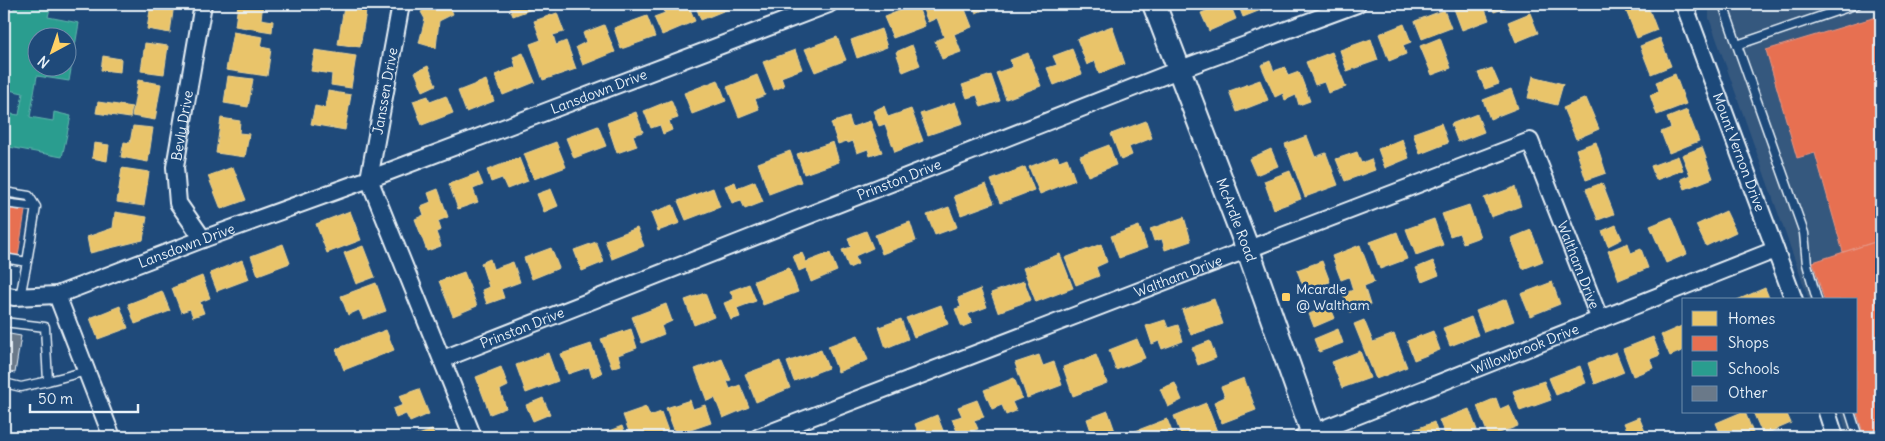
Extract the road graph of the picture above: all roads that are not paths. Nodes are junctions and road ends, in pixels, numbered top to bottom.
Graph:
1 (203, 4) edge
2 (401, 4) edge
3 (829, 4) edge
4 (1154, 4) edge
5 (1357, 4) edge
6 (1684, 4) edge
7 (1733, 4) edge
8 (1857, 4) edge
9 (1737, 45) junction
10 (1178, 70) junction
11 (369, 179) junction
12 (4, 192) edge
13 (4, 203) edge
14 (36, 208) junction
15 (203, 239) junction
16 (1248, 250) junction
17 (1775, 250) junction
18 (4, 258) edge
19 (27, 262) junction
20 (4, 295) edge
21 (57, 295) junction
22 (20, 297) junction
23 (1793, 298) edge
24 (1817, 298) edge
25 (1600, 320) junction
26 (4, 322) edge
27 (443, 359) junction
28 (87, 371) junction
29 (48, 381) junction
30 (4, 384) edge
31 (1827, 414) edge
32 (1851, 414) edge
33 (1310, 436) edge
34 (1831, 436) edge
35 (112, 437) edge
36 (473, 437) edge
37 (759, 437) edge
38 (1858, 437) edge

1 - 15 street, Bevly Drive
2 - 11 street, Janssen Drive
3 - 11 street, Lansdown Drive
4 - 10 main road, McArdle Road
5 - 10 street, Prinston Drive
6 - 17 street, Mount Vernon Drive
7 - 9 lane
8 - 9 lane
9 - 24 lane
10 - 16 main road, McArdle Road
10 - 27 street, Prinston Drive
11 - 15 street, Lansdown Drive
11 - 27 street
12 - 14 lane
13 - 14 lane
14 - 19 lane
15 - 21 street, Lansdown Drive
16 - 25 street, Waltham Drive
16 - 33 main road, McArdle Road
16 - 37 street, Waltham Drive
17 - 23 street, Mount Vernon Drive
17 - 25 street, Willowbrook Drive
18 - 19 lane
19 - 22 lane
20 - 22 street, Lansdown Drive
21 - 22 street, Lansdown Drive
21 - 28 street
25 - 33 street, Willowbrook Drive
26 - 29 lane
27 - 36 street
28 - 29 lane
28 - 35 street
29 - 30 lane
31 - 34 street
32 - 38 lane

